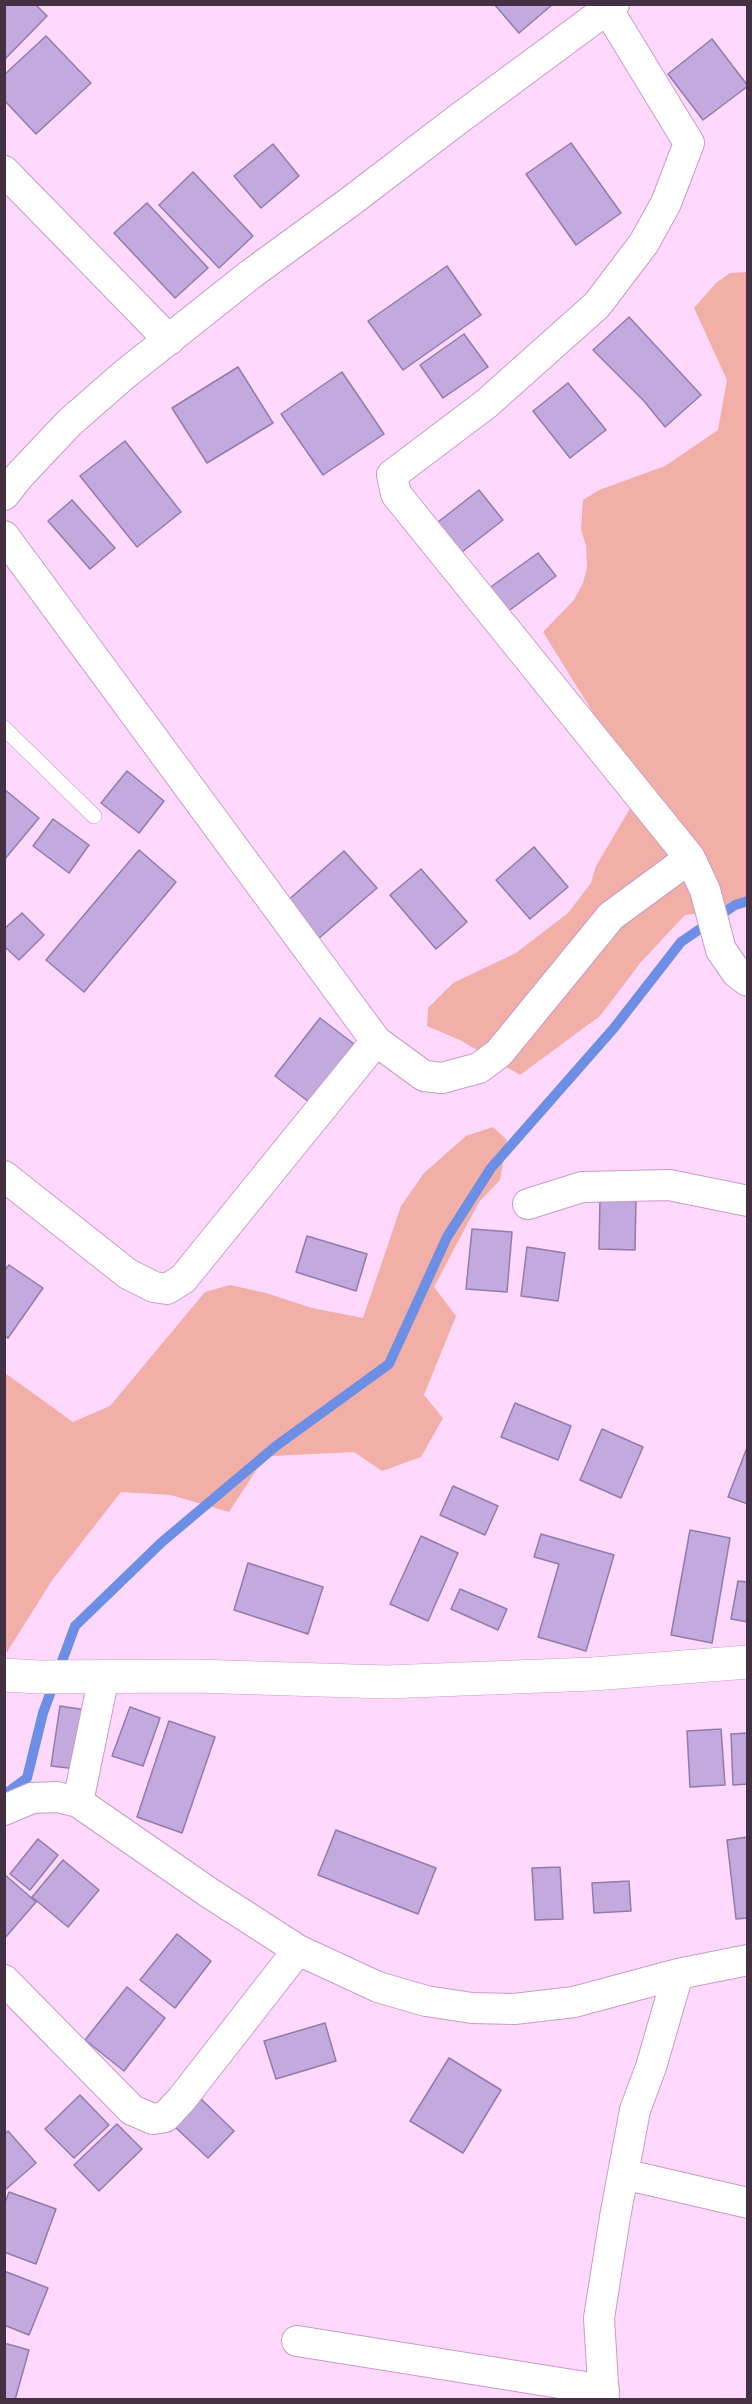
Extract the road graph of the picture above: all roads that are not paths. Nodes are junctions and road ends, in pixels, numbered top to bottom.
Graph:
1 (596, 11) edge
2 (4, 171) edge
3 (169, 340) junction
4 (4, 495) edge
5 (4, 536) edge
6 (4, 728) edge
7 (94, 816) dead end
8 (690, 858) junction
9 (747, 981) edge
10 (376, 1041) junction
11 (4, 1176) edge
12 (747, 1201) edge
13 (528, 1204) dead end
14 (747, 1662) edge
15 (4, 1675) edge
16 (93, 1676) junction
17 (78, 1802) junction
18 (4, 1810) edge
19 (297, 1950) junction
20 (747, 1960) edge
21 (678, 1974) junction
22 (4, 1980) edge
23 (623, 2174) junction
24 (747, 2203) edge
25 (297, 2341) dead end
26 (604, 2395) edge

1 - 3 street
1 - 8 street
2 - 3 street
3 - 4 street
5 - 10 street
6 - 7 lane
8 - 9 street
8 - 10 street
10 - 11 street
12 - 13 street
14 - 16 street
15 - 16 street
16 - 17 street
17 - 18 street
17 - 19 street
19 - 21 street
19 - 22 street
20 - 21 street
21 - 23 street
23 - 24 street
23 - 26 street
25 - 26 street

